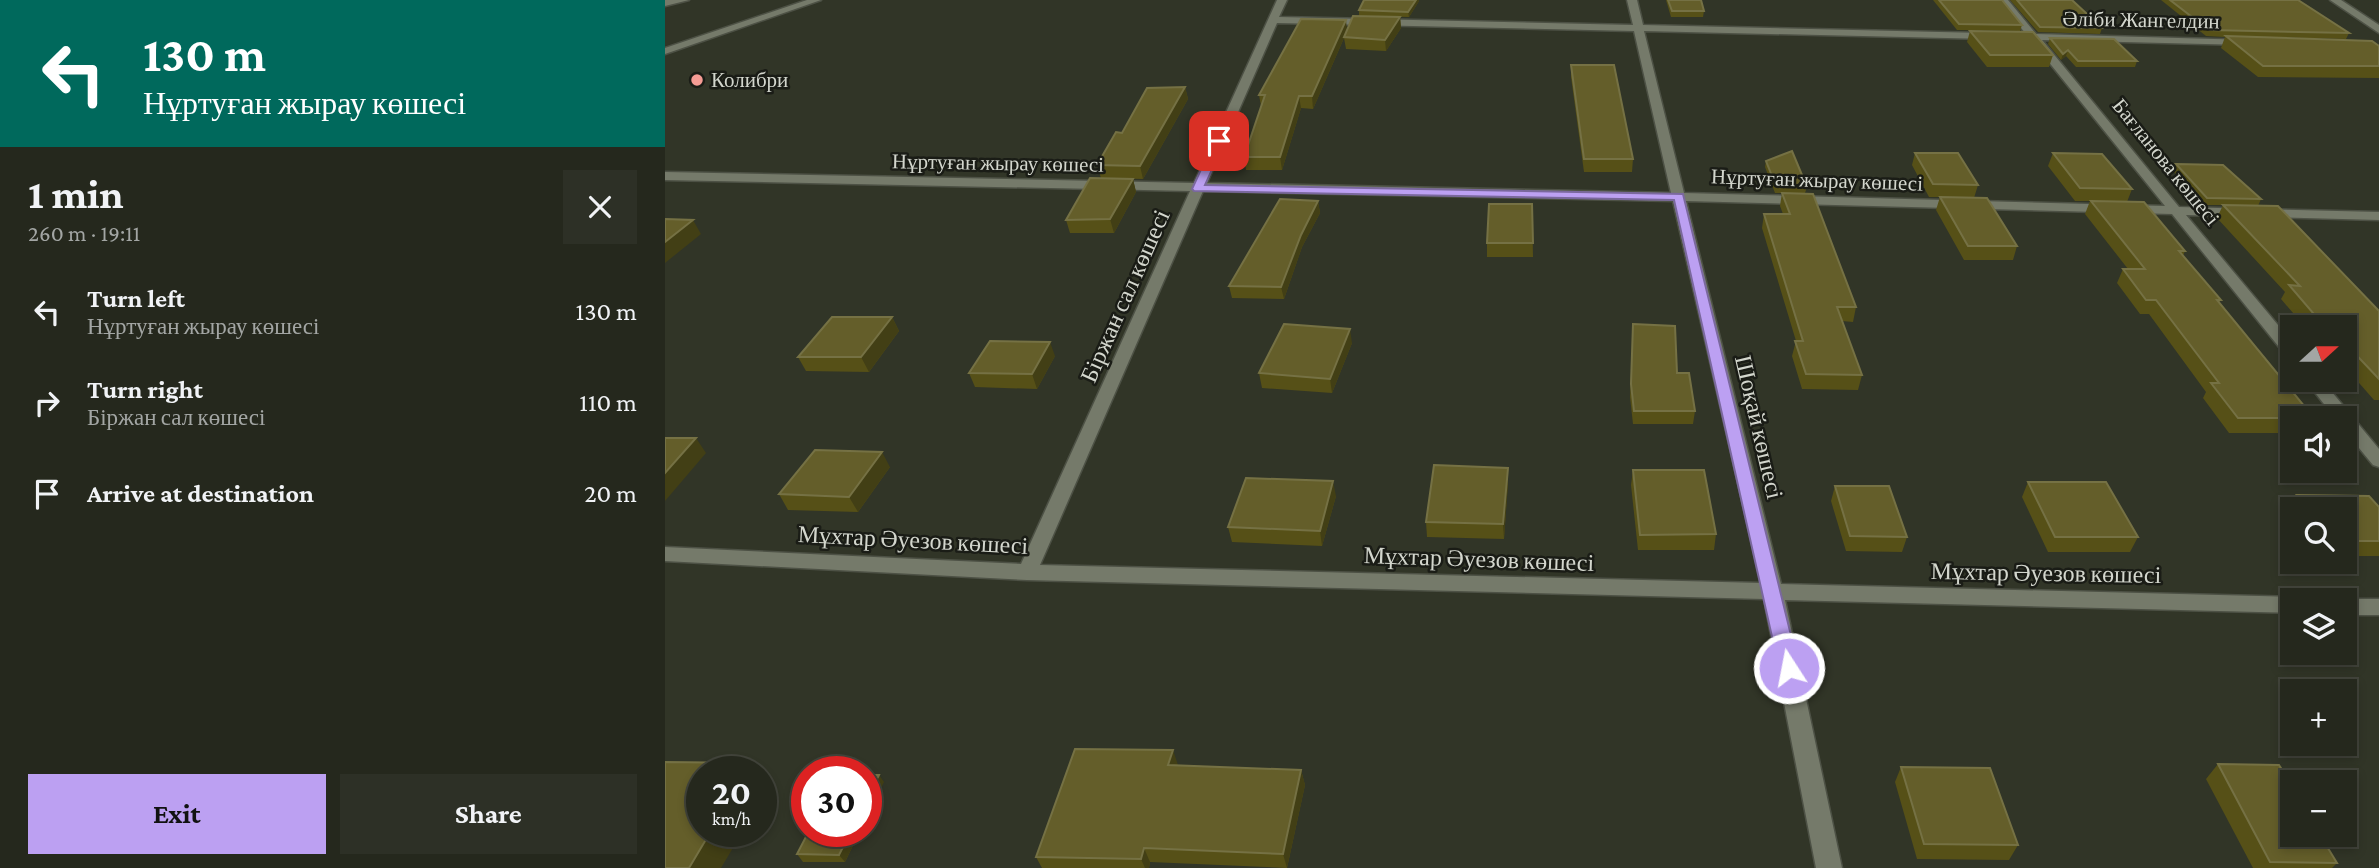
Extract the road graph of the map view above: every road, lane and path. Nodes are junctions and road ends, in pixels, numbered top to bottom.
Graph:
1 (684, 0) edge
2 (816, 0) edge
3 (1282, 0) edge
4 (1632, 0) edge
5 (2003, 0) edge
6 (2335, 0) edge
7 (665, 4) edge
8 (1273, 20) junction
9 (1639, 29) junction
10 (2379, 30) edge
11 (2033, 37) junction
12 (2256, 43) edge
13 (665, 51) edge
14 (665, 176) edge
15 (1198, 189) junction
16 (1679, 197) junction
17 (2177, 211) junction
18 (2379, 216) edge
19 (2280, 338) edge
20 (2323, 392) edge
21 (2334, 406) edge
22 (2357, 434) edge
23 (2379, 461) edge
24 (665, 554) edge
25 (1027, 572) junction
26 (1773, 593) junction
27 (2280, 605) edge
28 (2357, 607) edge
29 (2379, 607) edge
30 (1829, 868) edge

1 - 7 street
2 - 13 street
3 - 8 street, Біржан сал көшесі
4 - 9 street, Шоқай көшесі
5 - 11 street, Бағланова көшесі
6 - 10 street
8 - 9 street, Әліби Жангелдин
8 - 15 street, Біржан сал көшесі
9 - 11 street, Әліби Жангелдин
9 - 16 street, Шоқай көшесі
11 - 12 street, Әліби Жангелдин
11 - 17 street, Бағланова көшесі
14 - 15 street, Нұртуған жырау көшесі
15 - 16 street, Нұртуған жырау көшесі
15 - 25 street, Біржан сал көшесі
16 - 17 street, Нұртуған жырау көшесі
16 - 26 street, Шоқай көшесі
17 - 18 street, Нұртуған жырау көшесі
17 - 19 street, Бағланова көшесі
20 - 21 street
22 - 23 street
24 - 25 street, Мұхтар Әуезов көшесі
25 - 26 street, Мұхтар Әуезов көшесі
26 - 27 street, Мұхтар Әуезов көшесі
26 - 30 street, Шоқай көшесі
28 - 29 street

